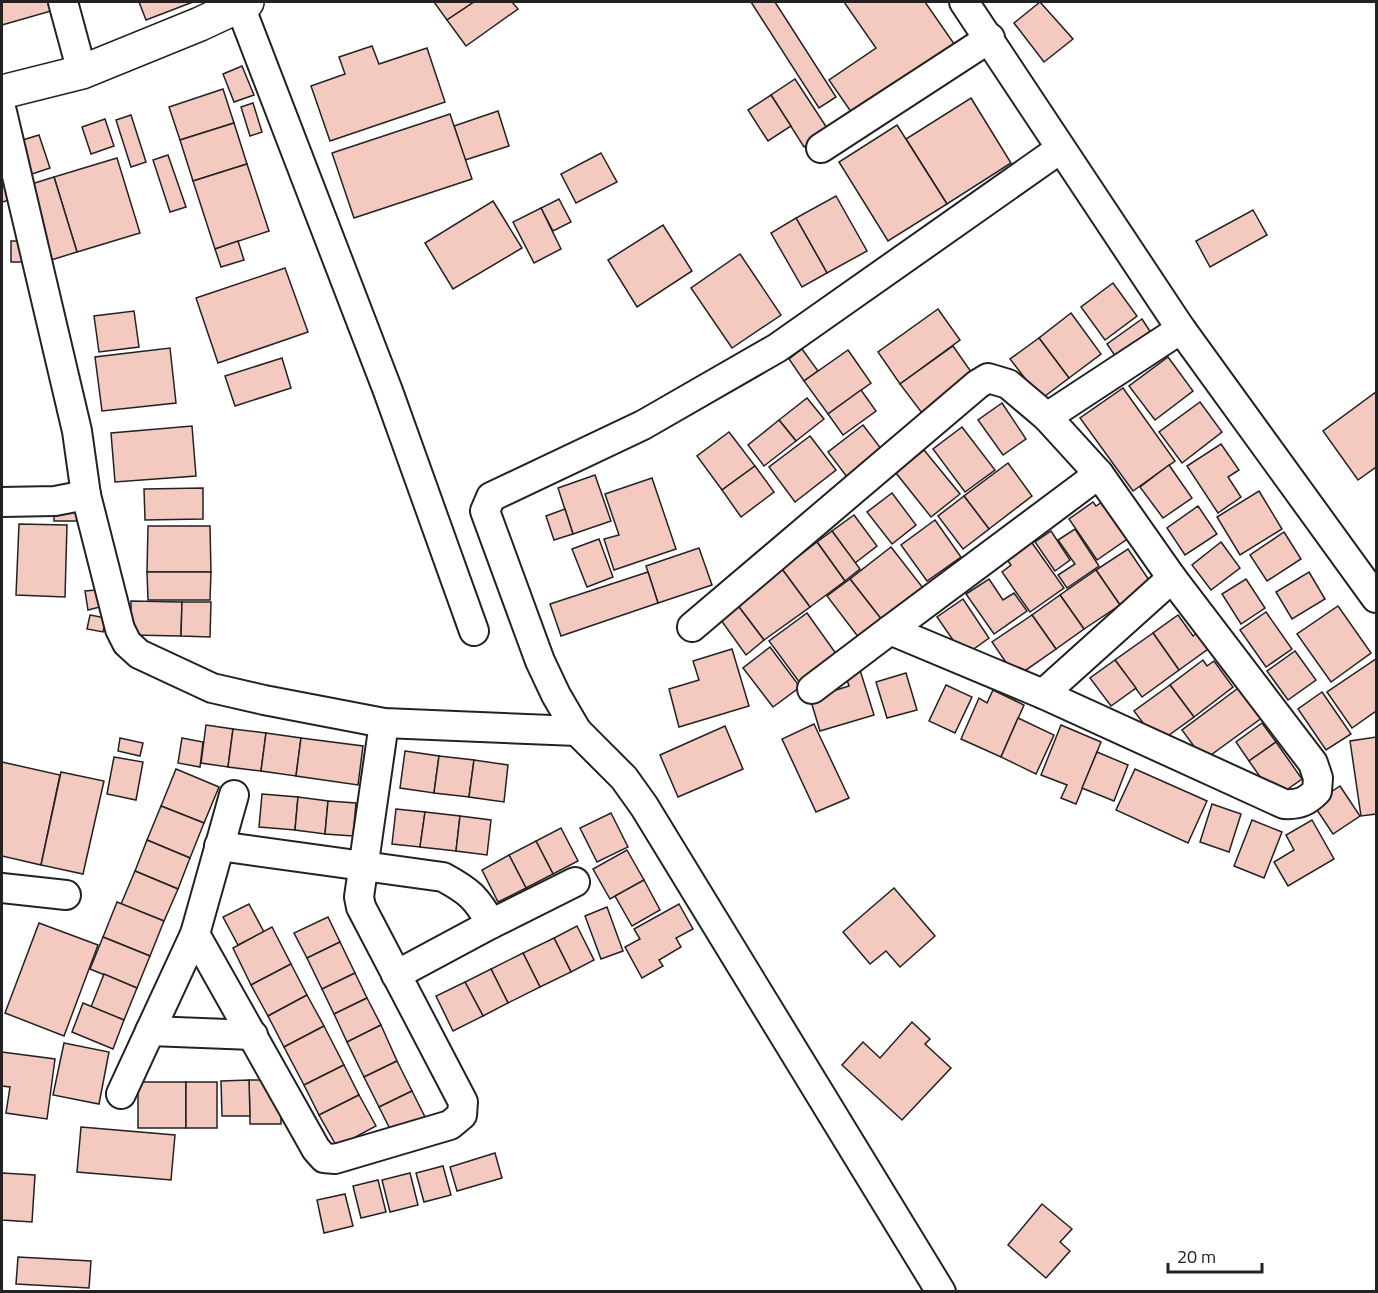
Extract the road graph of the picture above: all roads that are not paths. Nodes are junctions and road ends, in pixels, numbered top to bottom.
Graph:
1 (63, 2) edge
2 (964, 2) edge
3 (244, 4) edge
4 (990, 38) junction
5 (82, 72) junction
6 (2, 92) edge
7 (2, 112) edge
8 (821, 148) dead end
9 (1060, 149) junction
10 (1181, 329) junction
11 (1047, 417) junction
12 (1099, 474) junction
13 (86, 495) junction
14 (2, 502) edge
15 (1172, 578) junction
16 (1377, 598) edge
17 (692, 627) dead end
18 (890, 630) junction
19 (474, 631) dead end
20 (812, 689) dead end
21 (1043, 694) junction
22 (384, 723) junction
23 (577, 730) junction
24 (234, 795) dead end
25 (219, 846) junction
26 (364, 865) junction
27 (575, 882) dead end
28 (2, 888) edge
29 (66, 895) dead end
30 (491, 924) junction
31 (195, 934) junction
32 (396, 975) junction
33 (150, 1031) junction
34 (253, 1035) junction
35 (121, 1094) dead end
36 (941, 1292) edge

1 - 5 street
2 - 4 street
3 - 5 highway
3 - 19 street
4 - 8 street
4 - 9 street
5 - 6 highway
7 - 13 street
9 - 10 street
9 - 23 street
10 - 11 street
10 - 16 street
11 - 12 street
11 - 17 street
12 - 15 street
12 - 18 street
13 - 14 street
13 - 22 street
15 - 21 street
15 - 21 street
18 - 20 street
18 - 21 street
22 - 23 street
22 - 26 street
23 - 36 street
24 - 25 street
25 - 26 street
25 - 31 street
26 - 30 street
26 - 32 street
27 - 30 street
28 - 29 street
30 - 32 street
31 - 33 street
31 - 34 street
32 - 34 street
33 - 34 street
33 - 35 street

